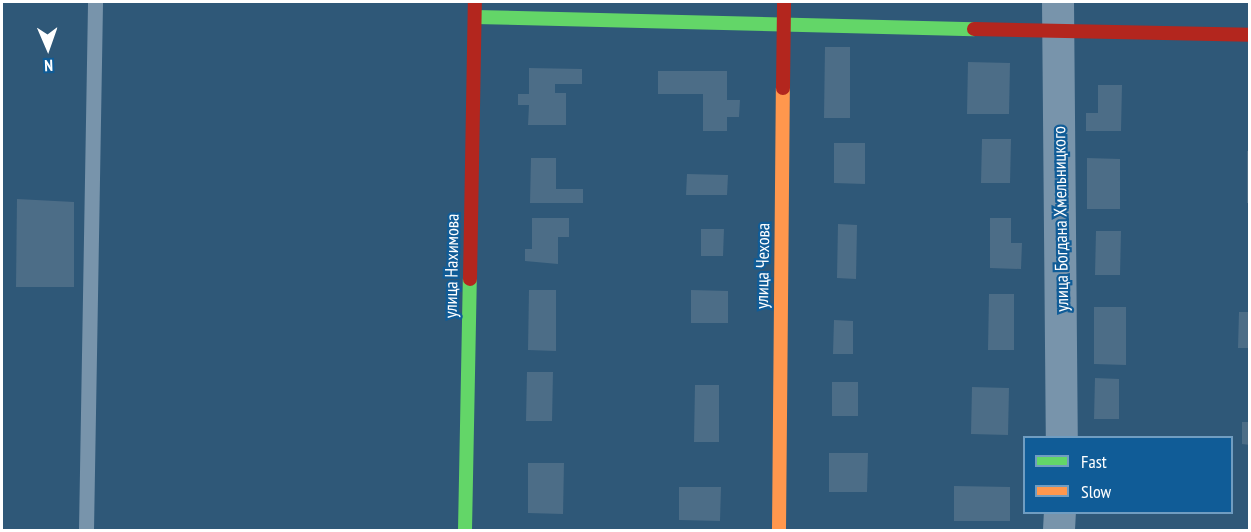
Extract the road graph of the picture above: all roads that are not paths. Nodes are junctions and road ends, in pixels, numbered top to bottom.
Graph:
1 (95, 2) edge
2 (475, 2) edge
3 (784, 2) edge
4 (1058, 16) edge
5 (475, 17) junction
6 (784, 22) junction
7 (1250, 35) edge
8 (1062, 436) edge
9 (1060, 514) edge
10 (86, 531) edge
11 (465, 531) edge
12 (778, 531) edge
13 (1059, 531) edge

1 - 10 lane
2 - 5 street, улица Нахимова
3 - 6 street, улица Чехова
4 - 6 street
4 - 7 street
4 - 8 street, улица Богдана Хмельницкого
5 - 6 street
5 - 11 street, улица Нахимова
6 - 12 street, улица Чехова
9 - 13 street

